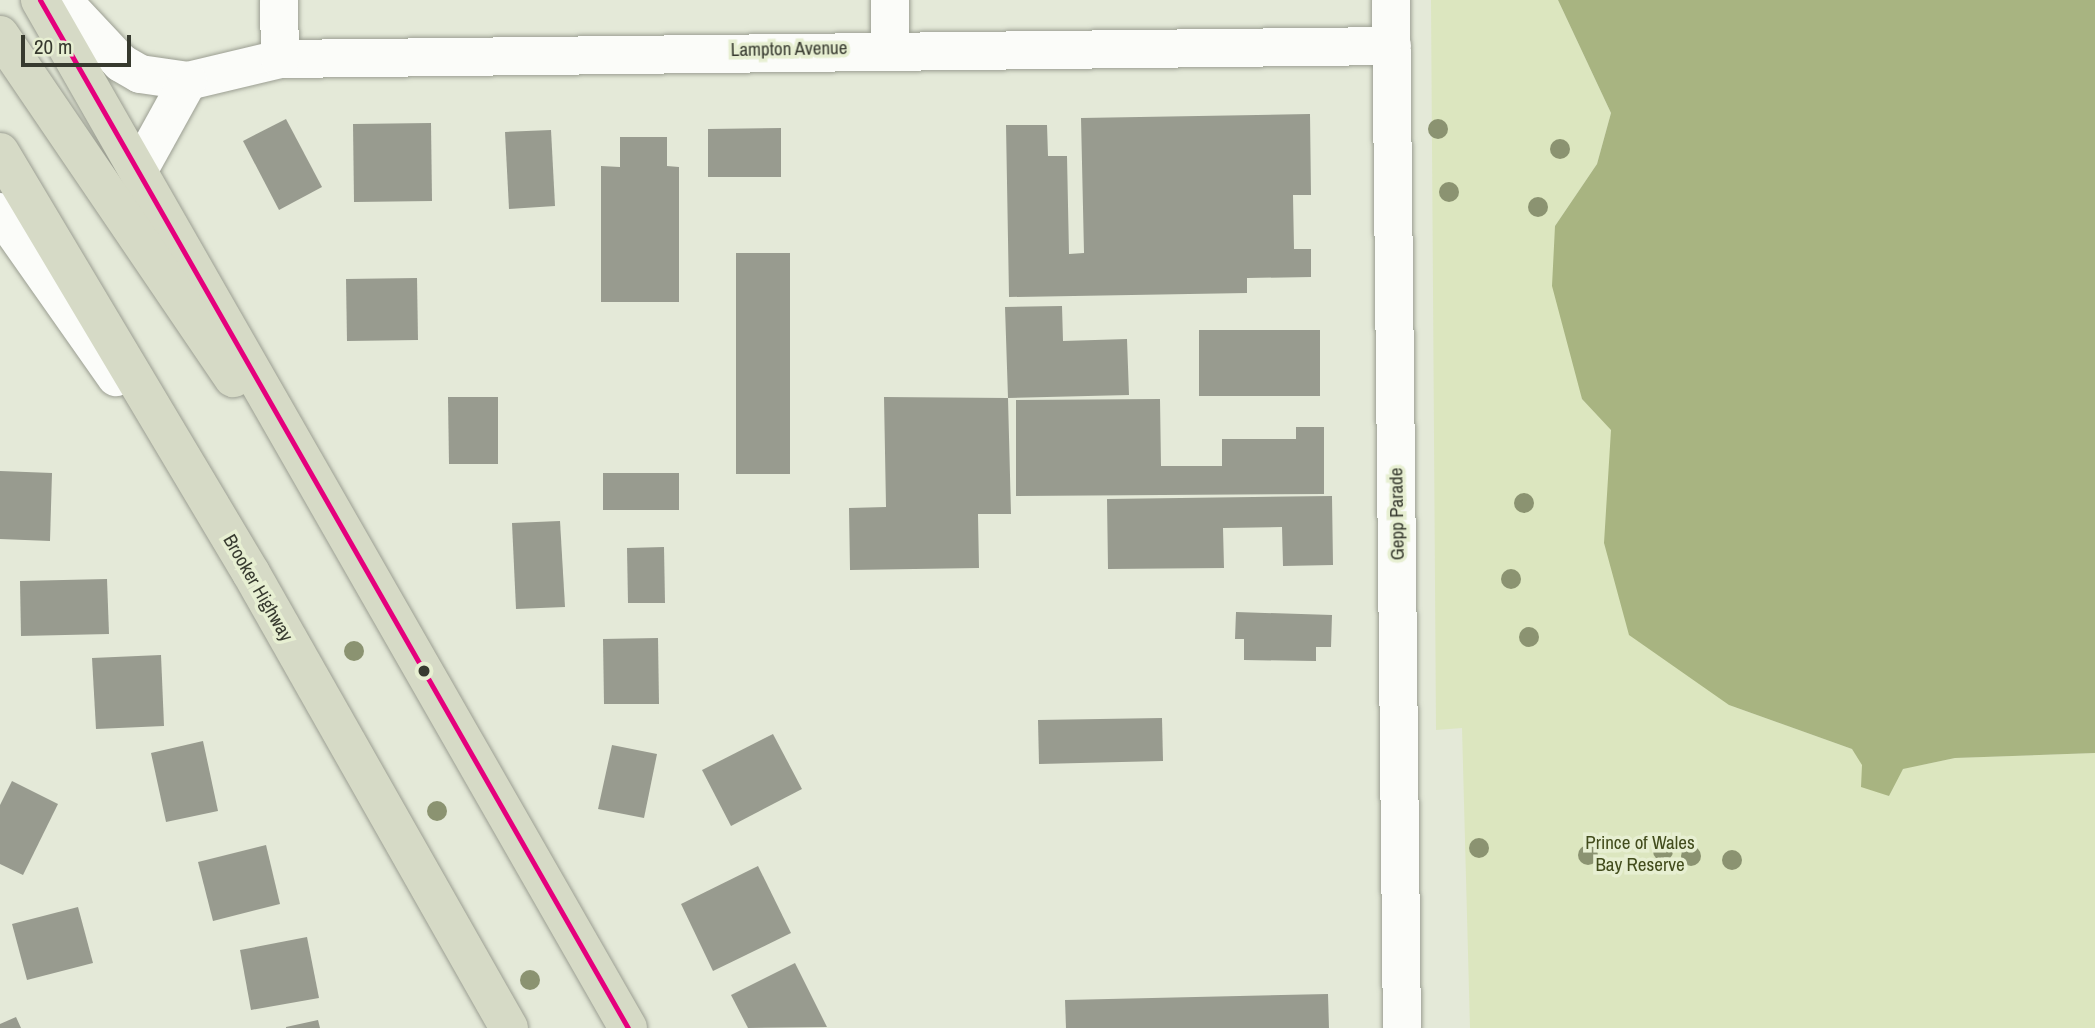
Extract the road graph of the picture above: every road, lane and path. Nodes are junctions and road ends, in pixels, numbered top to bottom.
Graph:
1 (40, 0) edge
2 (62, 0) edge
3 (279, 0) edge
4 (890, 0) edge
5 (1391, 0) edge
6 (0, 35) edge
7 (1392, 46) junction
8 (890, 47) junction
9 (280, 59) junction
10 (188, 81) junction
11 (0, 152) edge
12 (140, 168) junction
13 (0, 212) edge
14 (310, 477) junction
15 (227, 533) junction
16 (509, 1028) edge
17 (628, 1028) edge
18 (1402, 1028) edge

1 - 12 highway
2 - 10 street, Lampton Avenue
3 - 9 street
4 - 8 street
5 - 7 street, Gepp Parade
6 - 14 highway
7 - 8 street, Lampton Avenue
7 - 18 street, Gepp Parade
8 - 9 street, Lampton Avenue
9 - 10 street, Lampton Avenue
10 - 12 street
11 - 15 highway, Brooker Highway
12 - 14 highway
13 - 15 street
14 - 17 highway
15 - 16 highway, Brooker Highway

